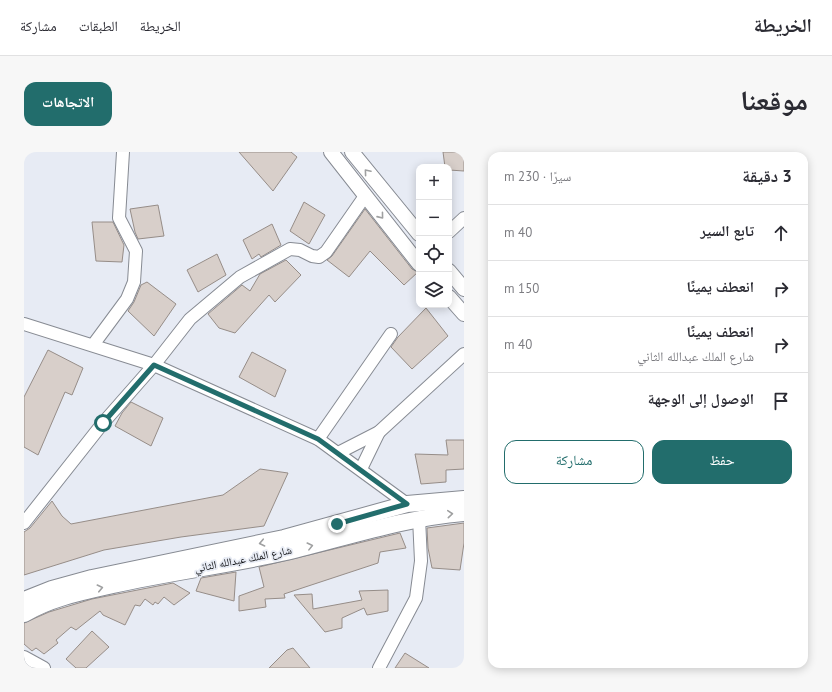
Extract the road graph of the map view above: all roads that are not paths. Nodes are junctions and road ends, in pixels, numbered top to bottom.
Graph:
1 (123, 152) edge
2 (331, 152) edge
3 (352, 152) edge
4 (365, 196) junction
5 (464, 218) edge
6 (452, 229) edge
7 (416, 230) edge
8 (416, 260) edge
9 (450, 272) edge
10 (464, 289) edge
11 (452, 300) edge
12 (464, 314) edge
13 (24, 324) edge
14 (391, 334) dead end
15 (93, 345) junction
16 (464, 354) edge
17 (154, 365) junction
18 (379, 432) junction
19 (318, 439) junction
20 (338, 453) junction
21 (361, 469) junction
22 (464, 498) edge
23 (407, 504) junction
24 (464, 513) edge
25 (420, 518) junction
26 (24, 523) edge
27 (24, 600) edge
28 (24, 614) edge
29 (24, 657) edge
30 (44, 668) edge
31 (379, 668) edge

1 - 15 street
2 - 4 street
7 -> 3 street
4 -> 8 street
4 - 17 street
5 - 6 street
9 - 10 street
11 - 12 street
13 - 15 street
14 - 19 street
15 - 17 street
16 - 18 street
17 - 19 street
17 - 26 street
18 - 20 street
18 - 21 street
19 - 20 street
20 - 21 street
21 - 23 street
22 - 23 main road, شارع الملك عبدالله الثاني
23 -> 27 main road, شارع الملك عبدالله الثاني
25 -> 24 main road, شارع الملك عبدالله الثاني
28 -> 25 main road, شارع الملك عبدالله الثاني
25 - 31 street
29 - 30 street

